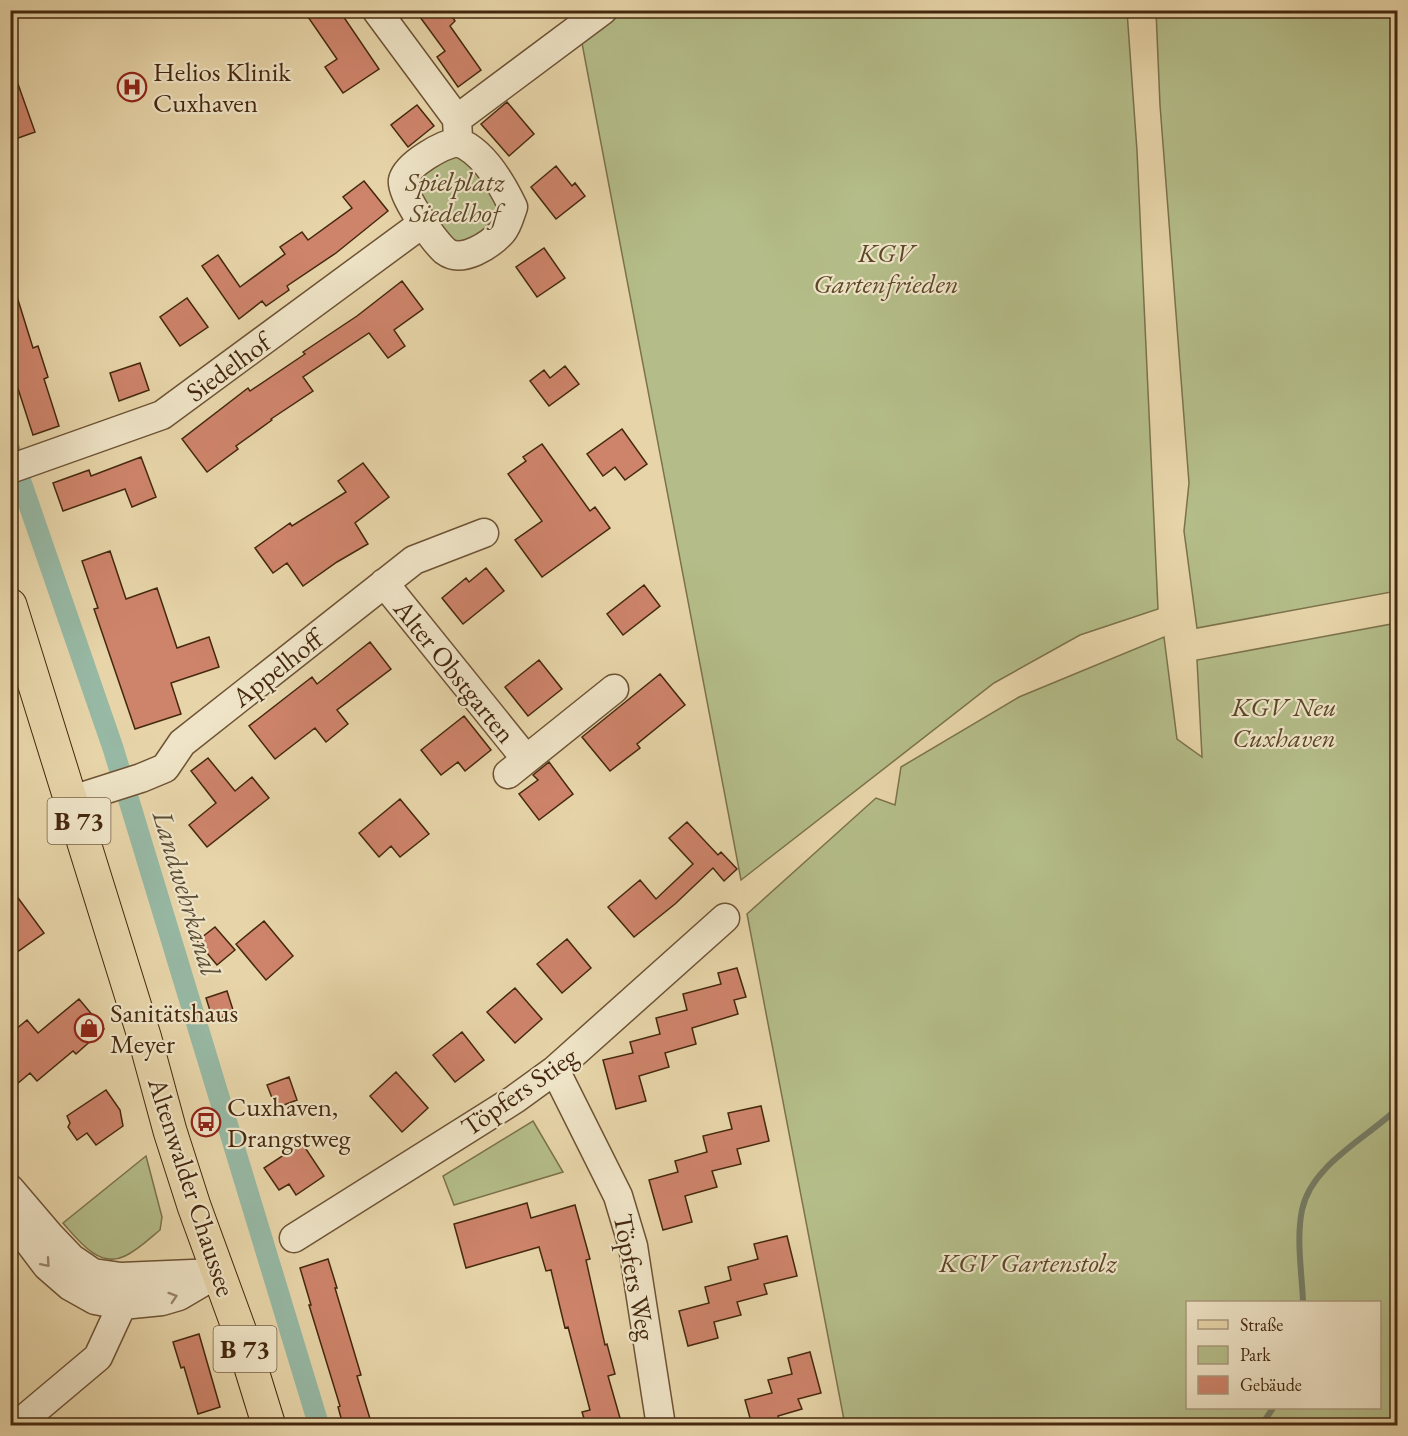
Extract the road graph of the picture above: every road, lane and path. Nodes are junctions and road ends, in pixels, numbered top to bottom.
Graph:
1 (603, 10) edge
2 (377, 11) edge
3 (458, 130) junction
4 (423, 223) junction
5 (18, 466) edge
6 (484, 533) dead end
7 (384, 583) junction
8 (10, 605) edge
9 (614, 689) dead end
10 (72, 800) junction
11 (725, 918) dead end
12 (555, 1070) junction
13 (10, 1189) edge
14 (10, 1217) edge
15 (294, 1238) dead end
16 (218, 1273) junction
17 (121, 1291) junction
18 (16, 1425) edge
19 (269, 1425) edge
20 (661, 1425) edge

1 - 3 street
2 - 3 street
3 - 4 street
3 - 4 street
4 - 5 street, Siedelhof
6 - 7 street, Appelhoff
7 - 9 street, Alter Obstgarten
7 - 10 street, Appelhoff
8 - 10 main road, Altenwalder Chaussee / B 73
10 - 16 main road, Altenwalder Chaussee / B 73
11 - 12 street, Töpfers Stieg
12 - 15 street, Töpfers Stieg
12 - 20 street, Töpfers Weg
13 - 17 street
14 -> 17 street
16 - 17 street
16 - 19 main road, Altenwalder Chaussee / B 73
17 - 18 street

